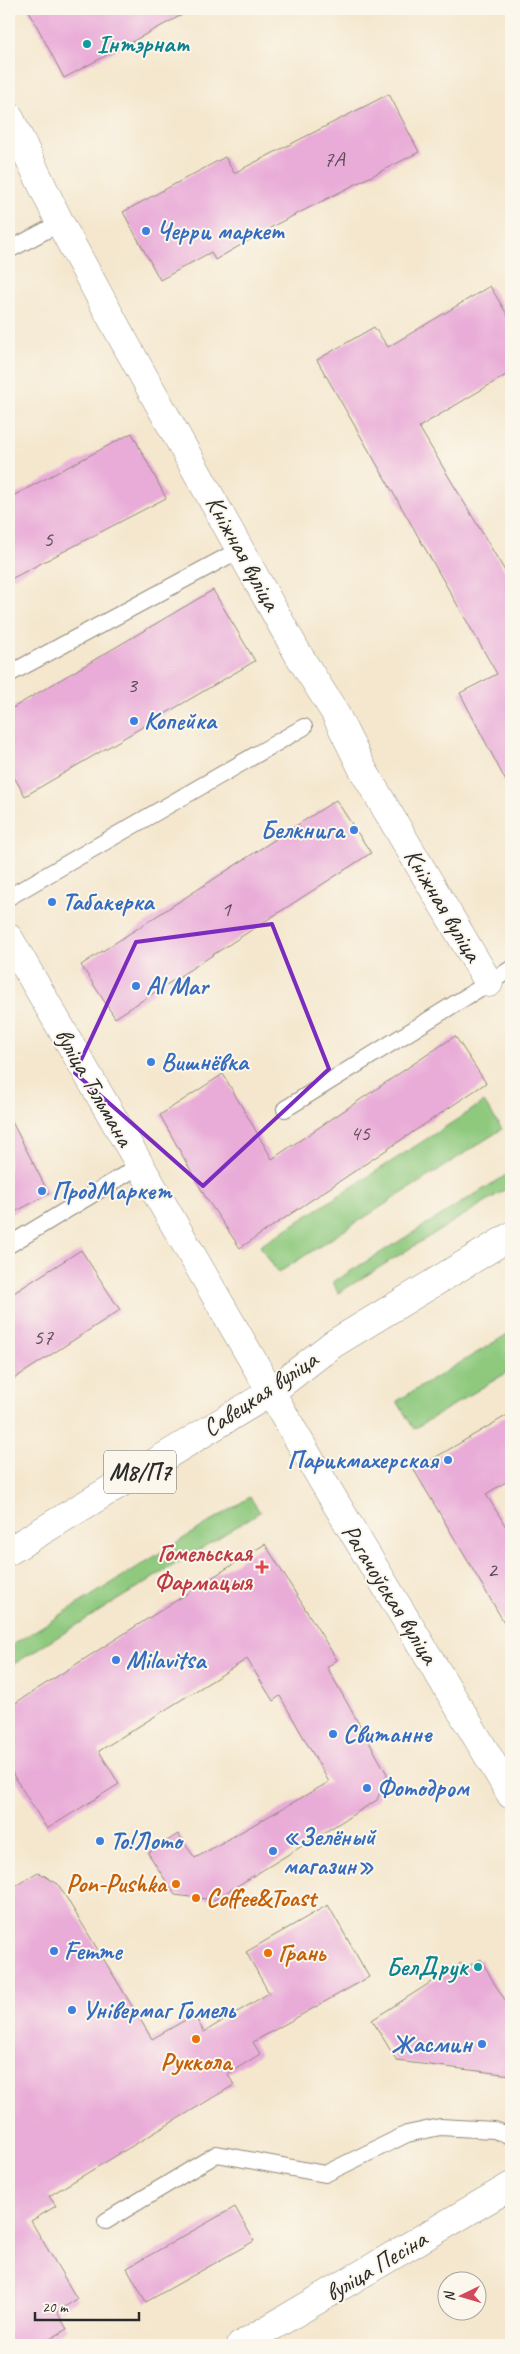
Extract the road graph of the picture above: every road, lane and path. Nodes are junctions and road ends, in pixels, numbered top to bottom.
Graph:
1 (9, 116) edge
2 (60, 223) junction
3 (9, 250) edge
4 (241, 549) junction
5 (9, 674) edge
6 (304, 727) dead end
7 (9, 897) edge
8 (9, 938) edge
9 (500, 976) edge
10 (284, 1109) dead end
11 (139, 1166) junction
12 (508, 1244) edge
13 (9, 1245) edge
14 (271, 1392) junction
15 (9, 1552) edge
16 (511, 1795) edge
17 (511, 2136) edge
18 (511, 2186) edge
19 (106, 2221) dead end
20 (266, 2338) edge
21 (241, 2345) edge

1 - 2 street, Кніжная вуліца
2 - 3 lane
2 - 4 street, Кніжная вуліца
4 - 5 lane
4 - 9 street, Кніжная вуліца
6 - 7 lane
8 - 11 street, вуліца Тэльмана
9 - 10 lane
11 - 13 lane
11 - 14 street, вуліца Тэльмана
12 - 14 street, Савецкая вуліца / М8/П7
14 - 15 street, Савецкая вуліца / М8/П7
14 - 16 street, Рагачоўская вуліца
17 - 19 lane
18 - 20 street, вуліца Песіна
20 - 21 street, вуліца Песіна

